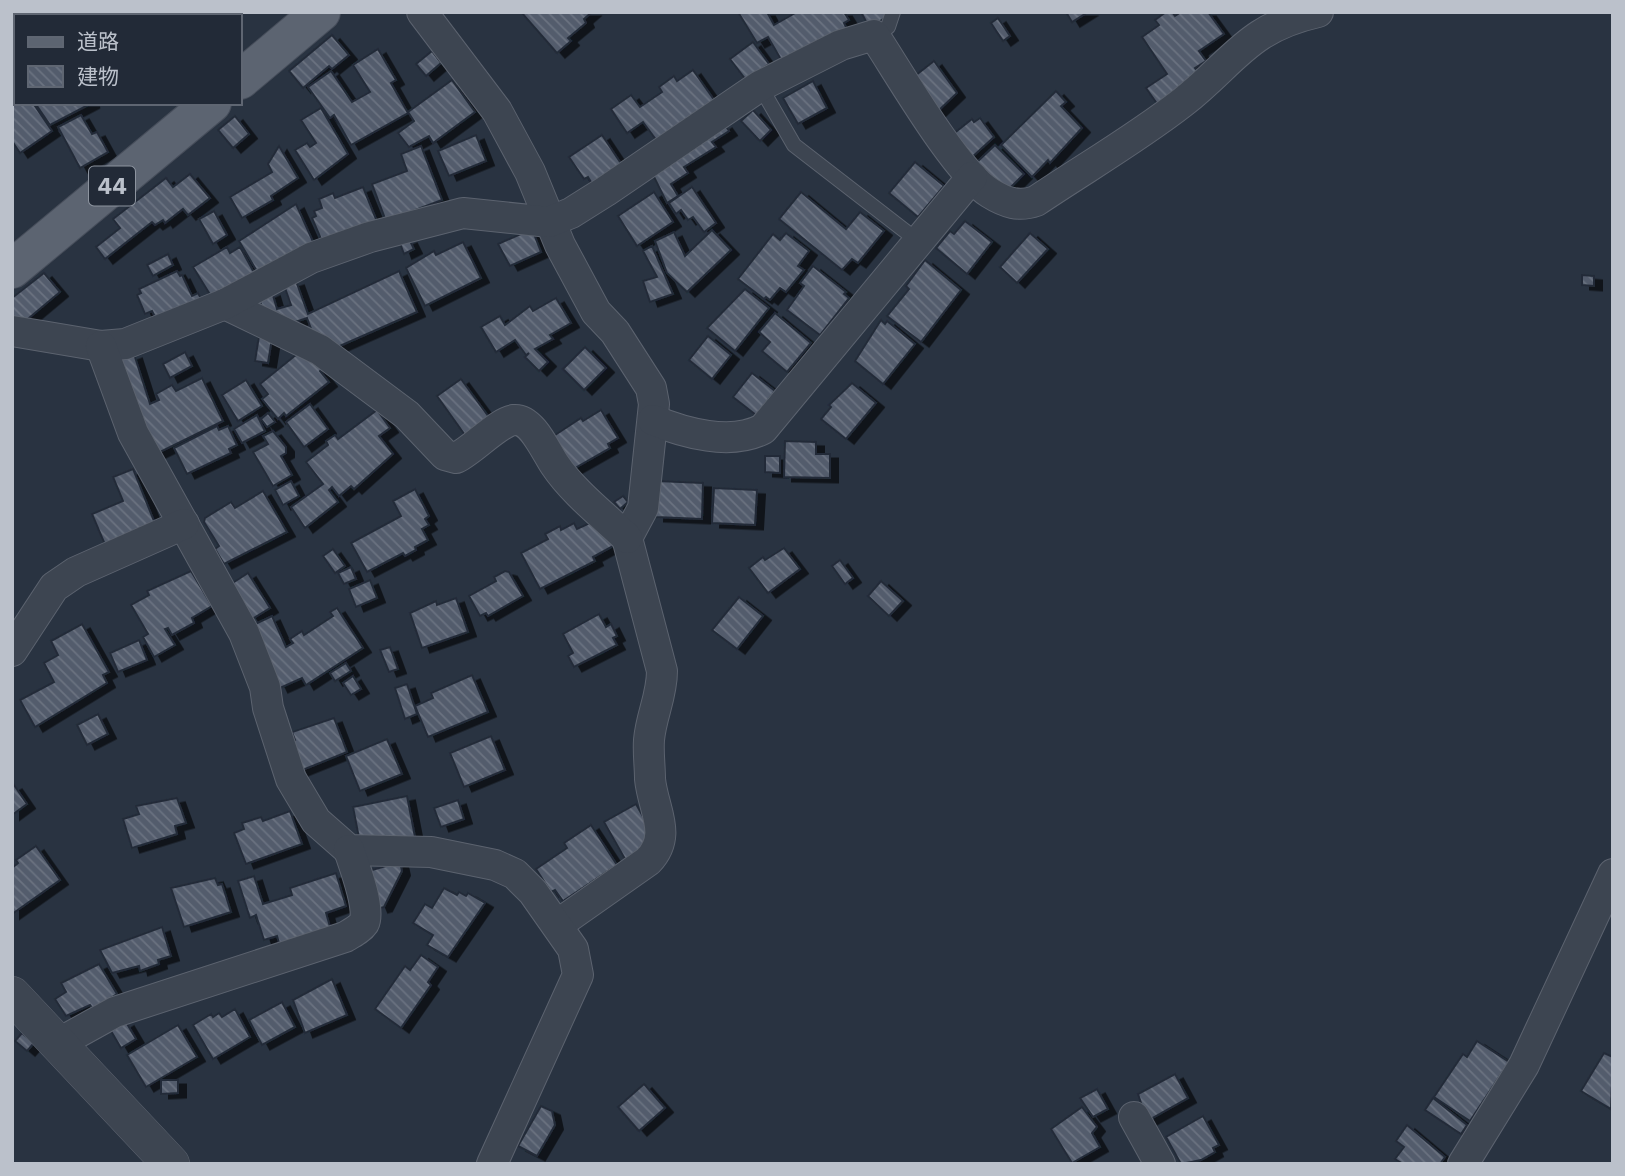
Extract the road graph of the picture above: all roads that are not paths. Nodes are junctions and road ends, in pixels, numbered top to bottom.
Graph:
1 (321, 12) edge
2 (422, 12) edge
3 (893, 12) edge
4 (1318, 12) edge
5 (874, 36) junction
6 (242, 78) edge
7 (761, 86) junction
8 (210, 105) edge
9 (972, 177) junction
10 (549, 222) junction
11 (918, 241) junction
12 (12, 269) edge
13 (225, 304) junction
14 (12, 331) edge
15 (101, 346) junction
16 (653, 420) junction
17 (184, 524) junction
18 (627, 538) junction
19 (12, 651) edge
20 (349, 850) junction
21 (1613, 874) edge
22 (556, 925) junction
23 (12, 995) edge
24 (59, 1043) junction
25 (1134, 1117) dead end
26 (172, 1164) edge
27 (492, 1164) edge
28 (1160, 1164) edge
29 (1463, 1164) edge

1 - 6 main road
2 - 10 street
3 - 5 lane
4 - 9 street
5 - 7 street
5 - 9 street
7 - 10 street
7 - 11 lane
8 - 12 main road, 44
9 - 11 street
10 - 13 street
10 - 16 street
11 - 16 street
13 - 15 street
13 - 18 street
14 - 15 street
15 - 17 street
16 - 18 street
17 - 19 street
17 - 20 street
18 - 22 street
20 - 22 street
20 - 24 street
21 - 29 street
22 - 27 street
23 - 24 street
24 - 26 street
25 - 28 street

